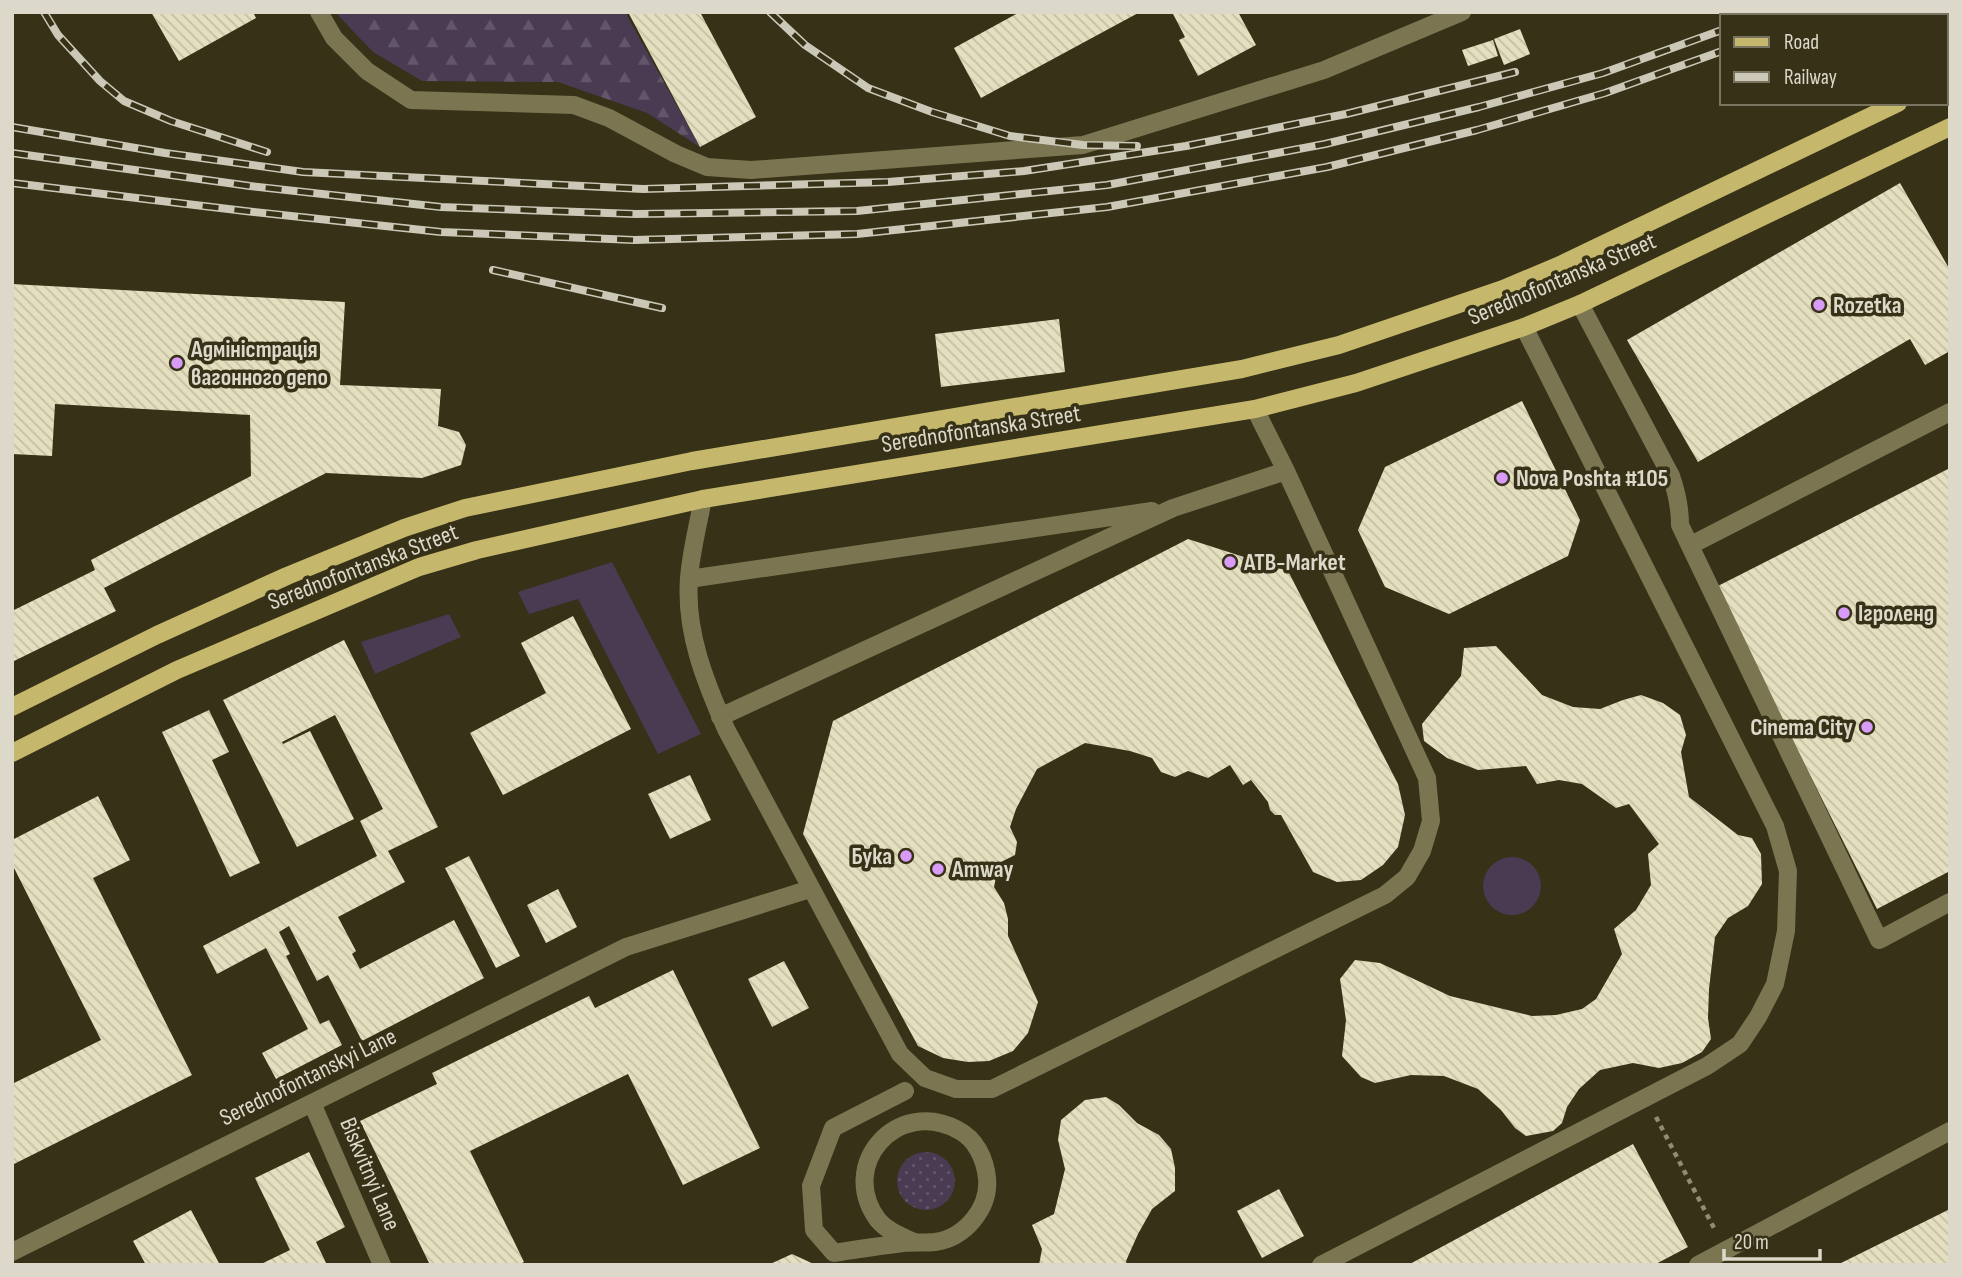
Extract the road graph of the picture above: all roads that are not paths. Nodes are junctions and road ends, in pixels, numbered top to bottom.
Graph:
1 (320, 12) edge
2 (1462, 12) edge
3 (1894, 105) edge
4 (1949, 131) edge
5 (1580, 304) junction
6 (1524, 327) junction
7 (1255, 409) junction
8 (1950, 412) edge
9 (1286, 471) junction
10 (703, 499) junction
11 (1173, 508) junction
12 (1691, 545) junction
13 (689, 579) junction
14 (12, 707) edge
15 (720, 717) junction
16 (12, 753) edge
17 (810, 890) junction
18 (1950, 902) edge
19 (914, 1067) junction
20 (905, 1091) junction
21 (312, 1102) junction
22 (1950, 1131) edge
23 (890, 1132) junction
24 (914, 1242) junction
25 (12, 1252) edge
26 (382, 1265) edge
27 (1321, 1265) edge
28 (1698, 1265) edge

1 - 2 street
3 - 14 main road, Serednofontanska Street
4 - 5 main road, Serednofontanska Street
5 - 6 main road, Serednofontanska Street
5 - 12 street
6 - 7 main road, Serednofontanska Street
6 - 27 street
7 - 9 street
7 - 10 main road, Serednofontanska Street
8 - 12 street
9 - 11 street
9 - 19 street
10 - 13 street
10 - 16 main road, Serednofontanska Street
11 - 13 street
11 - 15 street
12 - 18 street
13 - 15 street
15 - 17 street
17 - 19 street
17 - 21 street, Serednofontanskyi Lane
19 - 20 street
20 - 23 street
20 - 24 street
21 - 25 street, Serednofontanskyi Lane
21 - 26 street, Biskvitnyi Lane
22 - 28 street
23 - 24 street
23 - 24 street

